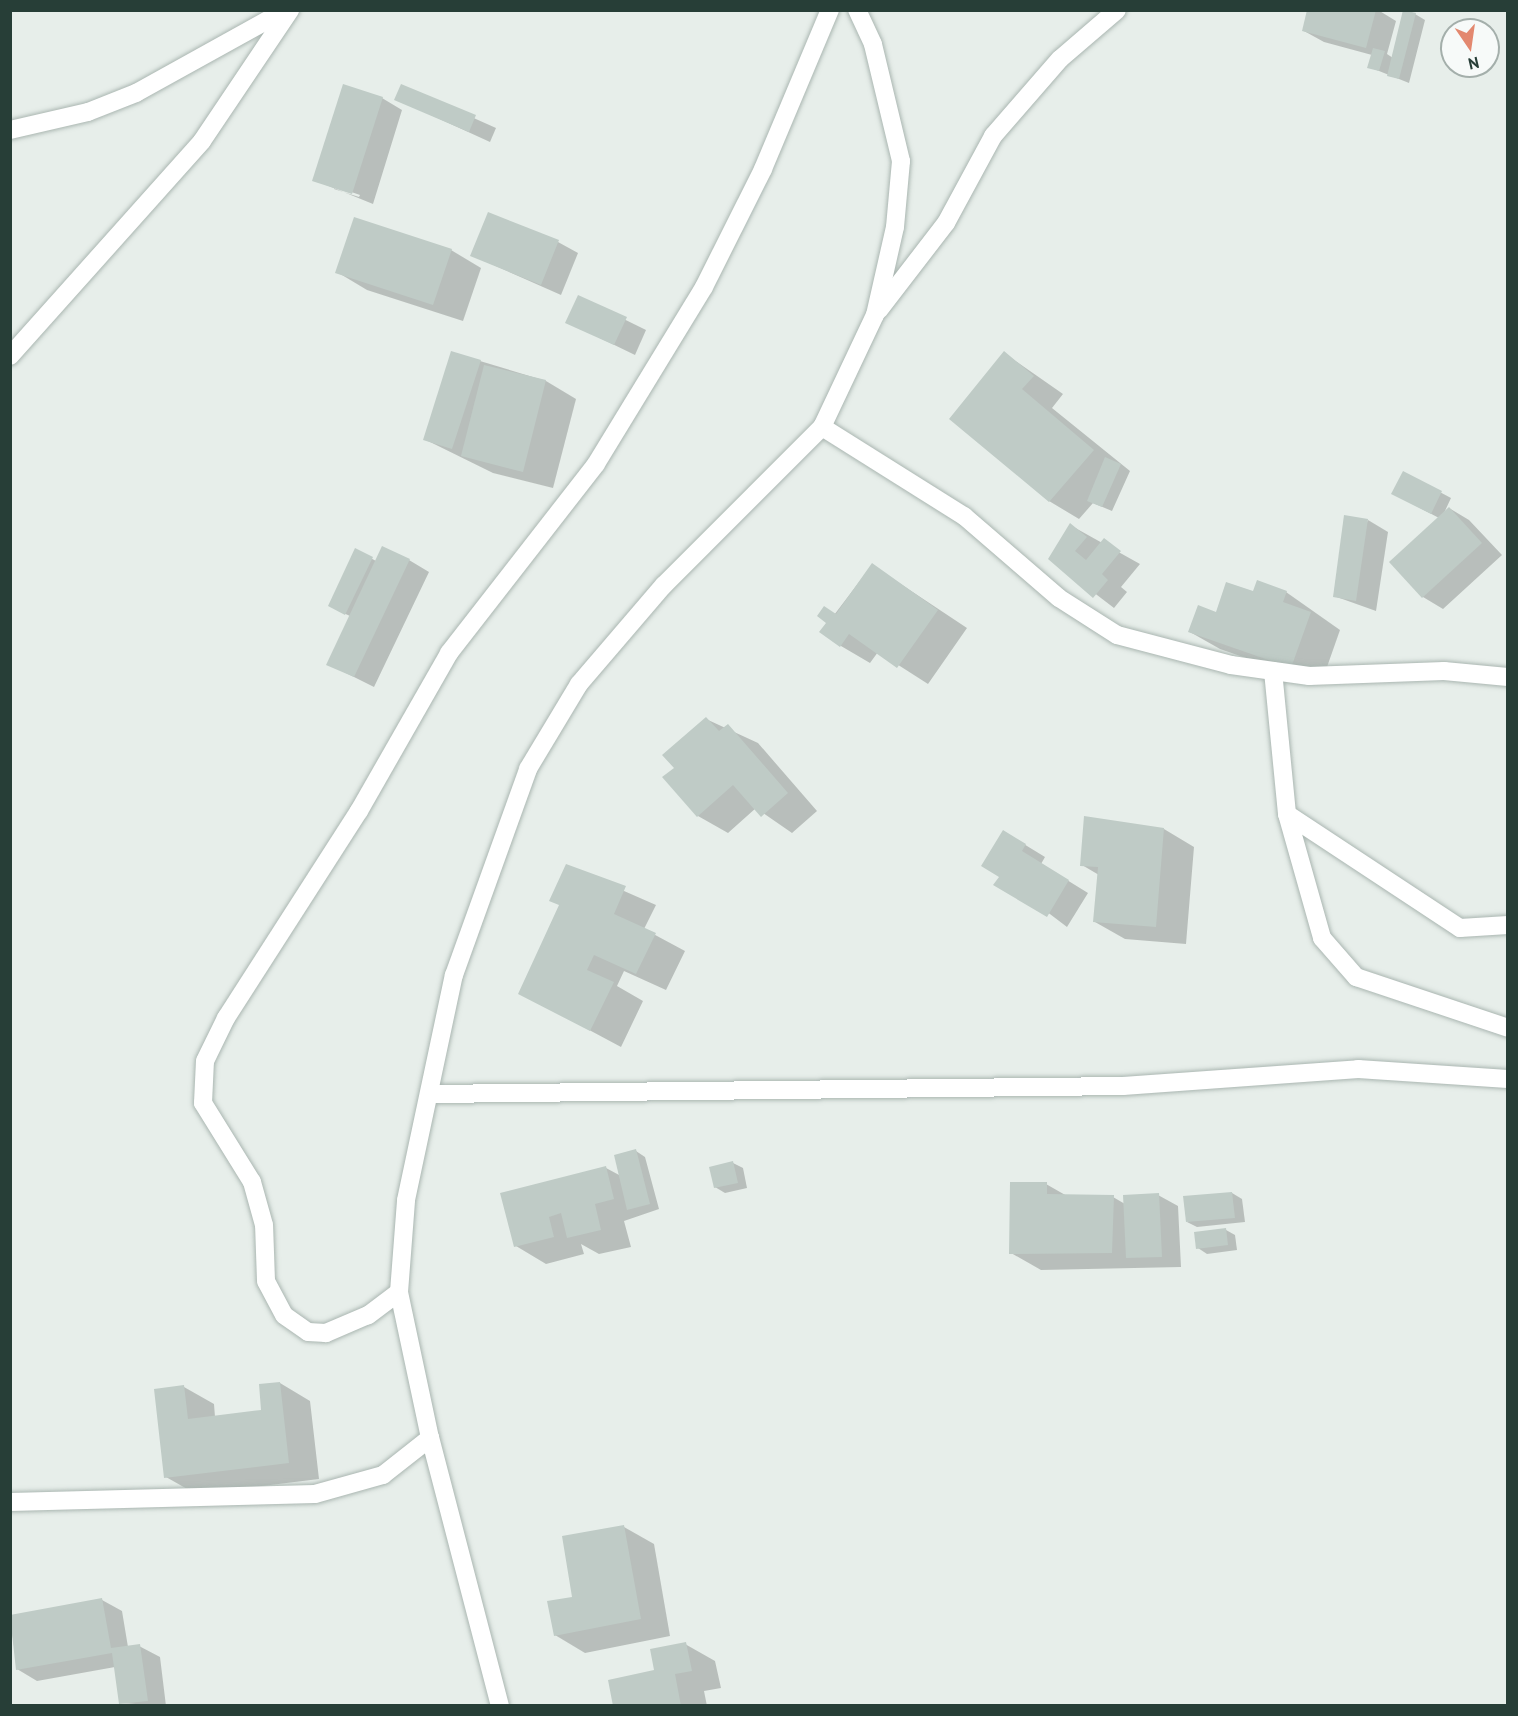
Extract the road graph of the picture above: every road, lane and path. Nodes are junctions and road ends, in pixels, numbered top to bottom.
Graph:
1 (288, 10) edge
2 (830, 10) edge
3 (857, 10) edge
4 (1117, 10) edge
5 (10, 130) edge
6 (875, 315) junction
7 (10, 356) edge
8 (822, 427) junction
9 (1273, 671) junction
10 (1508, 677) edge
11 (1287, 814) junction
12 (1508, 926) edge
13 (1508, 1028) edge
14 (1508, 1079) edge
15 (431, 1094) junction
16 (399, 1292) junction
17 (430, 1438) junction
18 (10, 1502) edge
19 (500, 1706) edge

1 - 5 street
1 - 7 street
2 - 16 street
3 - 6 street
4 - 6 street
6 - 8 street
8 - 9 street
8 - 15 street
9 - 10 street
9 - 11 street
11 - 12 street
11 - 13 street
14 - 15 street
15 - 16 street
16 - 17 street
17 - 18 street
17 - 19 street

